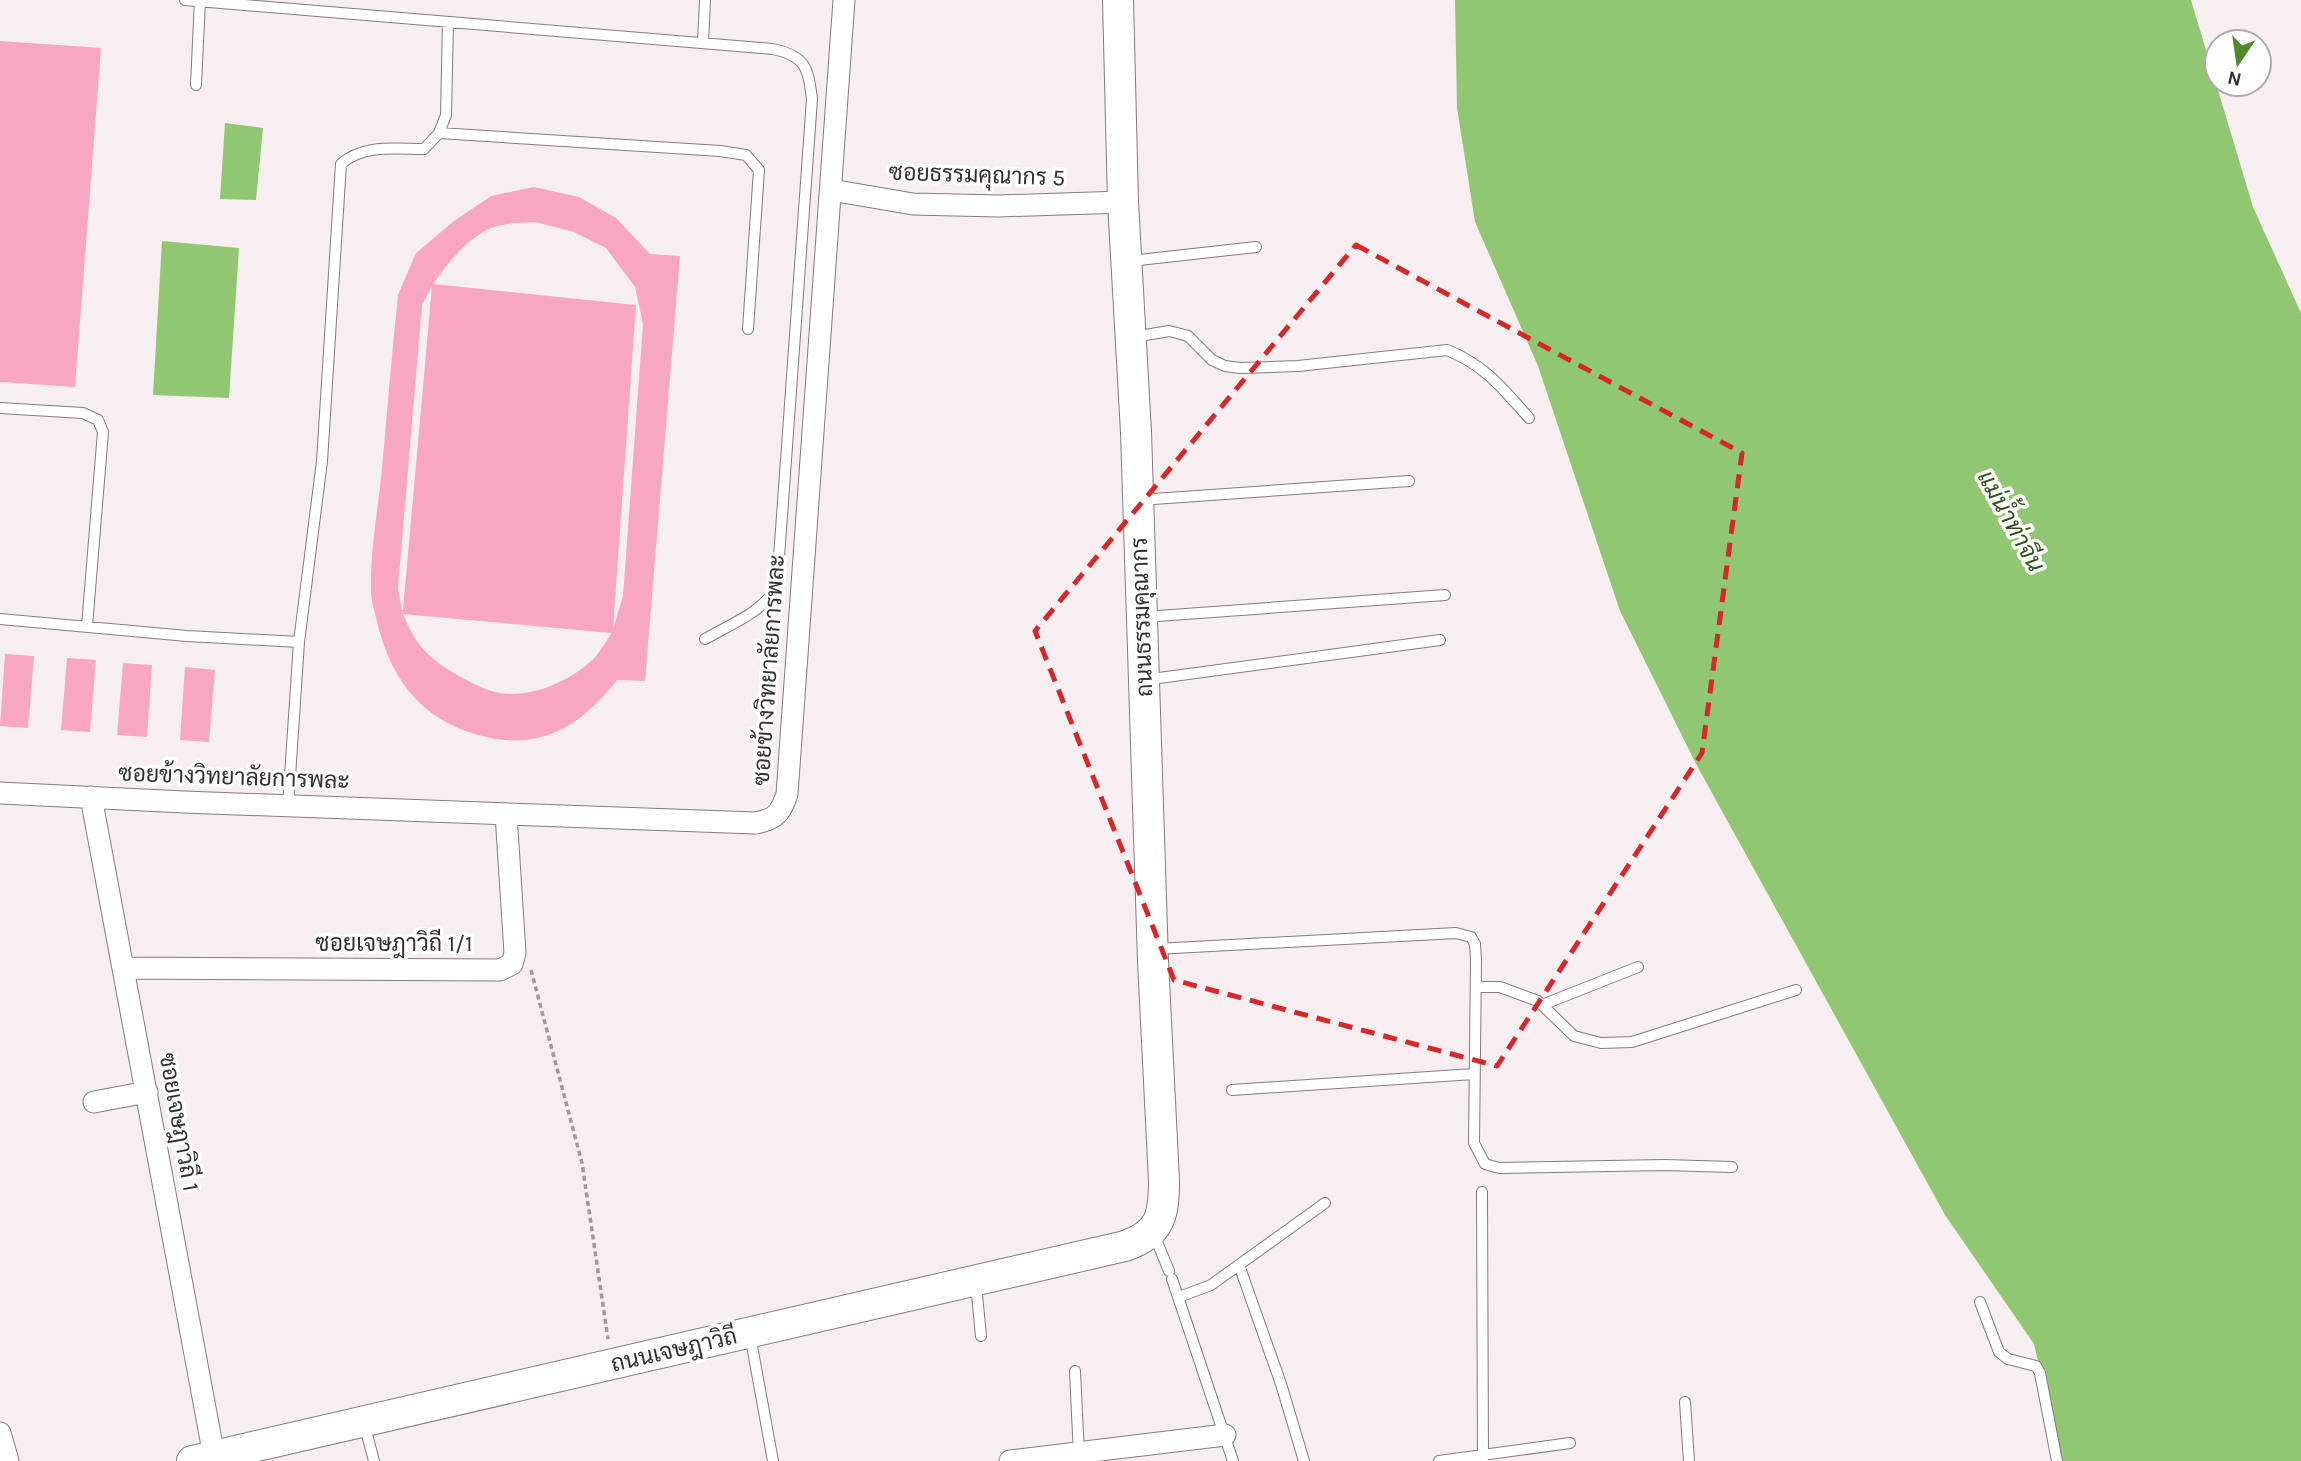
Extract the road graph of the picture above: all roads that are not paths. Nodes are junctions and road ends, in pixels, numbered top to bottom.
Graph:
1 (186, 0) edge
2 (705, 0) edge
3 (844, 0) edge
4 (1118, 0) edge
5 (200, 1) edge
6 (309, 5) edge
7 (448, 22) junction
8 (703, 43) junction
9 (196, 85) dead end
10 (439, 133) junction
11 (831, 190) junction
12 (1124, 202) junction
13 (1256, 247) dead end
14 (1127, 261) junction
15 (748, 329) dead end
16 (1131, 337) junction
17 (0, 408) edge
18 (1529, 418) dead end
19 (1409, 481) dead end
20 (1139, 500) junction
21 (1445, 595) dead end
22 (1142, 617) junction
23 (0, 619) edge
24 (88, 626) junction
25 (705, 639) dead end
26 (1440, 640) dead end
27 (299, 642) junction
28 (1144, 680) junction
29 (0, 793) edge
30 (91, 797) junction
31 (288, 806) junction
32 (506, 814) junction
33 (1153, 949) junction
34 (1638, 967) dead end
35 (124, 968) junction
36 (1476, 987) junction
37 (1796, 990) dead end
38 (1542, 1005) junction
39 (1474, 1074) junction
40 (1233, 1090) dead end
41 (147, 1092) junction
42 (94, 1101) dead end
43 (1732, 1167) dead end
44 (1482, 1192) dead end
45 (1325, 1202) dead end
46 (1153, 1233) junction
47 (1239, 1265) junction
48 (976, 1281) junction
49 (1179, 1297) junction
50 (1980, 1302) dead end
51 (750, 1332) junction
52 (981, 1336) dead end
53 (1075, 1371) dead end
54 (1685, 1402) dead end
55 (364, 1421) junction
56 (0, 1433) edge
57 (1225, 1435) junction
58 (1570, 1443) dead end
59 (222, 1457) edge
60 (1080, 1457) edge
61 (1482, 1458) edge
62 (8, 1461) edge
63 (374, 1461) edge
64 (773, 1461) edge
65 (1010, 1461) edge
66 (1233, 1461) edge
67 (1304, 1461) edge
68 (1439, 1461) edge
69 (1689, 1461) edge
70 (2057, 1461) edge

1 - 5 lane
2 - 8 lane
3 - 11 street, ซอยข้างวิทยาลัยการพละ
4 - 12 street, ถนนธรรมคุณากร
5 - 6 lane
5 - 9 lane
6 - 7 lane
7 - 8 lane
7 - 10 lane
8 - 25 lane
10 - 15 lane
10 - 27 lane
11 - 12 street, ซอยธรรมคุณากร 5
11 - 32 street, ซอยข้างวิทยาลัยการพละ
12 - 14 street, ถนนธรรมคุณากร
13 - 14 lane
14 - 16 street, ถนนธรรมคุณากร
16 - 18 lane
16 - 20 street, ถนนธรรมคุณากร
17 - 24 lane
19 - 20 lane
20 - 22 street, ถนนธรรมคุณากร
21 - 22 lane
22 - 28 street, ถนนธรรมคุณากร
23 - 24 lane
24 - 27 lane
26 - 28 lane
27 - 31 lane
28 - 33 street, ถนนธรรมคุณากร
29 - 30 street, ซอยข้างวิทยาลัยการพละ
30 - 31 street, ซอยข้างวิทยาลัยการพละ
30 - 35 street, ซอยเจษฎาวิถี 1
31 - 32 street, ซอยข้างวิทยาลัยการพละ
32 - 35 street, ซอยเจษฎาวิถี 1/1
33 - 36 lane
33 - 46 street, ถนนธรรมคุณากร
34 - 38 lane
35 - 41 street, ซอยเจษฎาวิถี 1
36 - 38 lane
36 - 39 lane
37 - 38 lane
39 - 40 lane
39 - 43 lane
41 - 42 street
41 - 59 street, ซอยเจษฎาวิถี 1
44 - 61 lane
45 - 47 lane
46 - 48 street, ถนนเจษฎาวิถี
46 - 49 lane
47 - 49 lane
47 - 67 lane
48 - 51 street, ถนนเจษฎาวิถี
48 - 52 lane
49 - 57 lane
50 - 70 lane
51 - 55 street, ถนนเจษฎาวิถี
51 - 64 lane
53 - 60 lane
54 - 69 lane
55 - 59 street, ถนนเจษฎาวิถี
55 - 63 lane
56 - 62 street
57 - 60 street
57 - 66 lane
58 - 61 lane
60 - 65 street
61 - 68 lane

